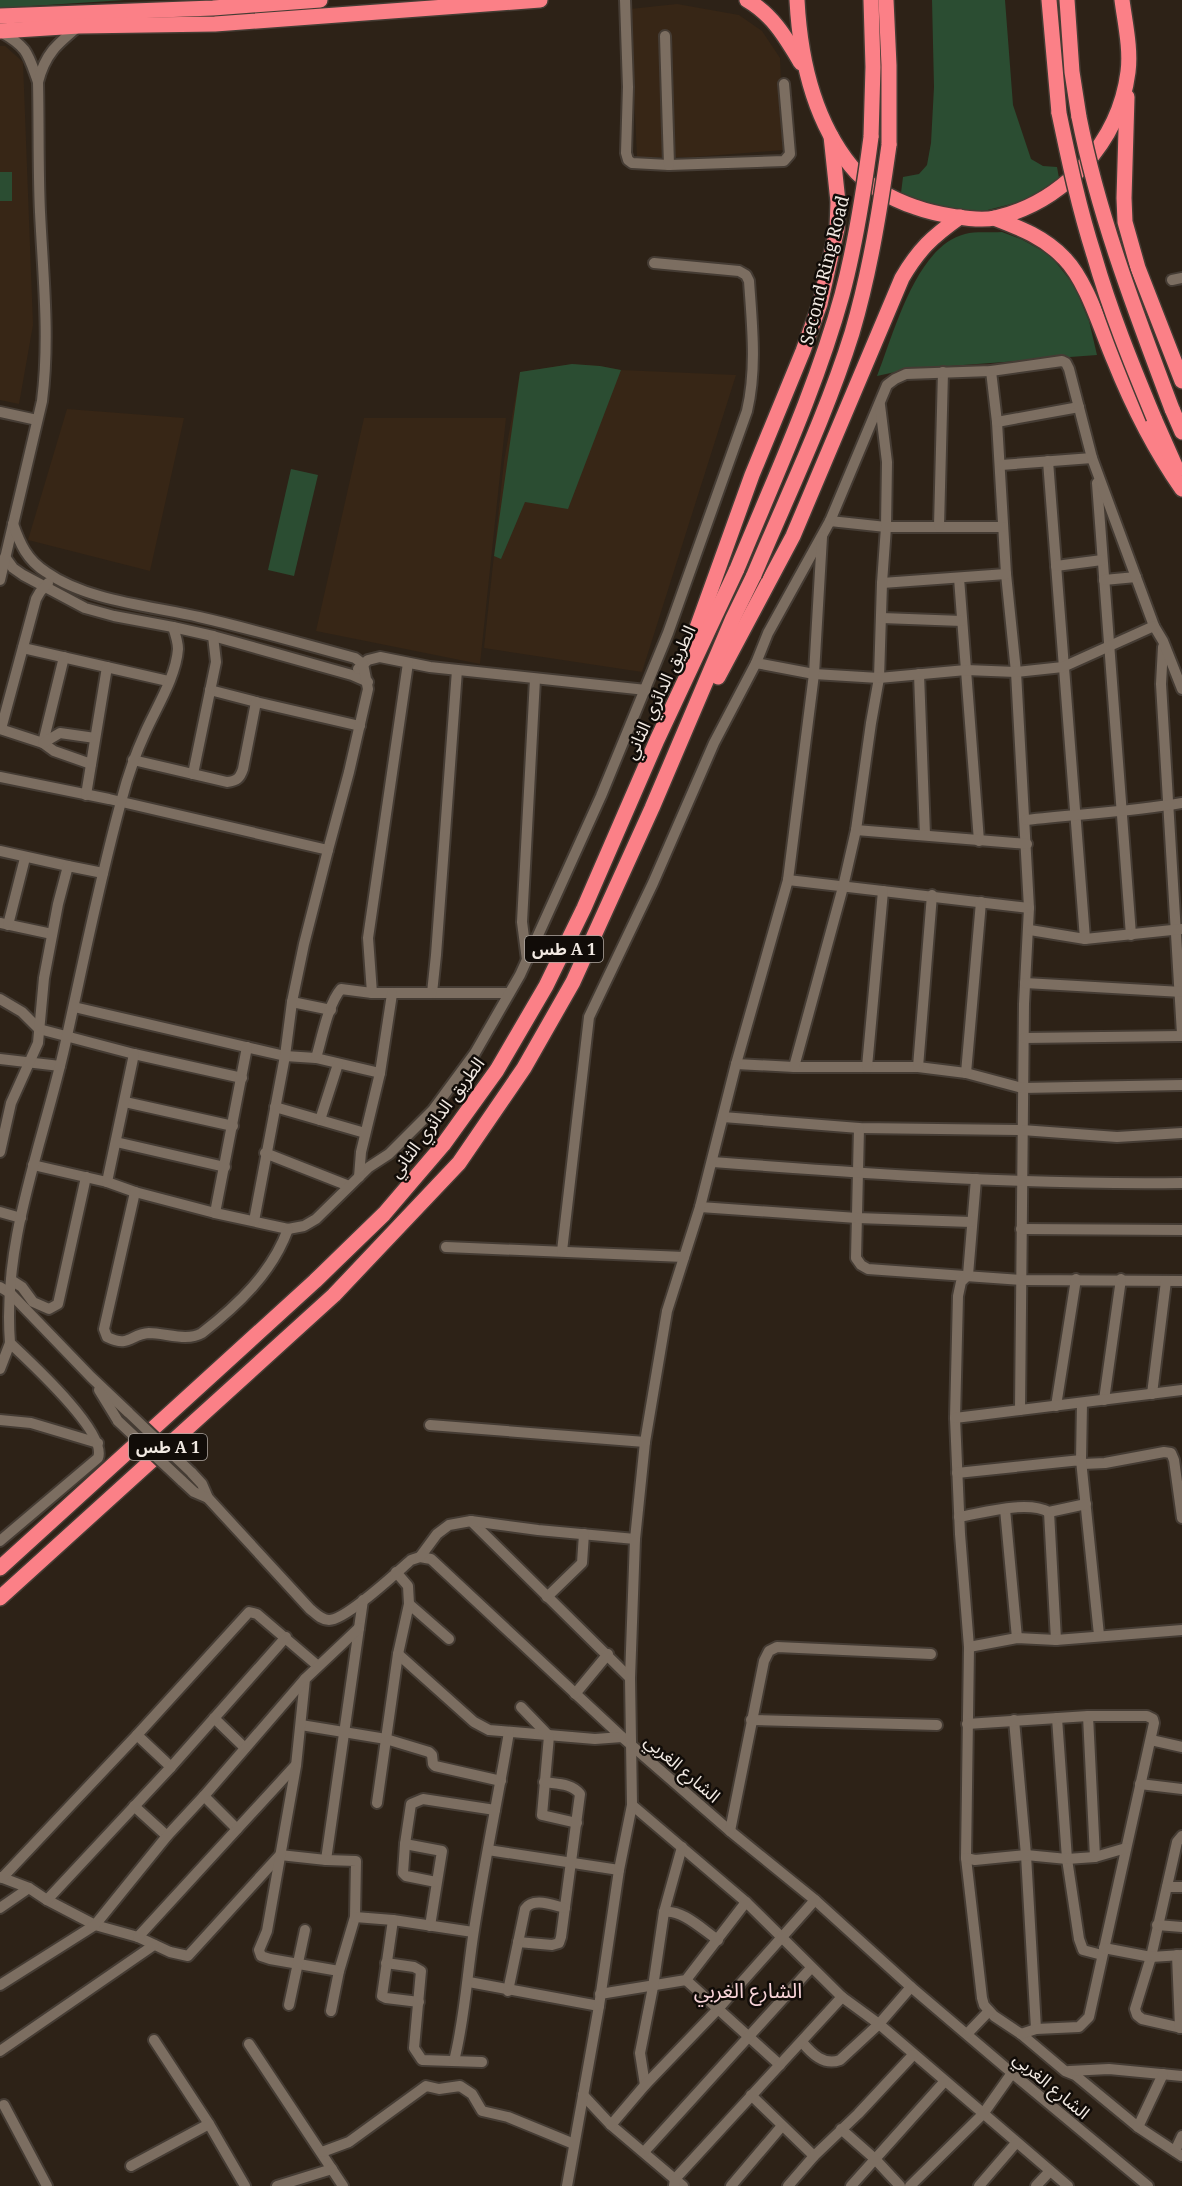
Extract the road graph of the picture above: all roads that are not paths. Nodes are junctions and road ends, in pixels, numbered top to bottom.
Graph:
1 (320, 0) edge
2 (540, 0) edge
3 (625, 0) edge
4 (747, 0) edge
5 (797, 0) edge
6 (871, 0) edge
7 (886, 0) edge
8 (1049, 0) edge
9 (1067, 0) edge
10 (1122, 0) edge
11 (212, 4) edge
12 (0, 16) edge
13 (215, 24) junction
14 (79, 26) junction
15 (0, 31) edge
16 (665, 36) dead end
17 (804, 67) junction
18 (1128, 74) junction
19 (38, 82) junction
20 (784, 84) dead end
21 (831, 136) junction
22 (669, 165) junction
23 (960, 217) junction
24 (994, 218) junction
25 (654, 263) dead end
26 (991, 371) junction
27 (943, 372) junction
28 (1182, 381) edge
29 (880, 402) junction
30 (1079, 406) junction
31 (0, 412) edge
32 (37, 420) junction
33 (997, 423) junction
34 (1182, 432) edge
35 (1092, 458) junction
36 (1048, 461) junction
37 (1001, 465) junction
38 (1096, 471) junction
39 (1182, 483) edge
40 (1182, 489) edge
41 (830, 521) junction
42 (13, 524) junction
43 (939, 526) junction
44 (886, 527) junction
45 (1004, 527) junction
46 (822, 537) junction
47 (5, 557) junction
48 (1102, 560) junction
49 (1056, 566) junction
50 (737, 569) joint
51 (1006, 574) junction
52 (1136, 577) junction
53 (55, 578) junction
54 (959, 578) junction
55 (0, 580) edge
56 (1104, 580) junction
57 (882, 583) junction
58 (43, 587) junction
59 (882, 618) junction
60 (962, 621) junction
61 (1154, 626) junction
62 (173, 627) junction
63 (213, 636) junction
64 (1163, 641) junction
65 (1109, 647) junction
66 (23, 648) junction
67 (64, 657) junction
68 (408, 663) junction
69 (756, 663) junction
70 (363, 664) junction
71 (107, 667) junction
72 (1064, 667) junction
73 (457, 670) junction
74 (966, 670) junction
75 (1016, 672) junction
76 (814, 674) junction
77 (352, 675) junction
78 (918, 675) junction
79 (879, 678) junction
80 (536, 679) junction
81 (168, 681) junction
82 (368, 682) junction
83 (1182, 689) edge
84 (210, 690) junction
85 (646, 690) junction
86 (256, 702) junction
87 (360, 726) junction
88 (0, 729) edge
89 (95, 738) junction
90 (657, 740) junction
91 (43, 743) junction
92 (678, 748) junction
93 (133, 760) junction
94 (91, 764) junction
95 (193, 774) junction
96 (0, 777) edge
97 (86, 795) junction
98 (121, 802) junction
99 (1182, 803) edge
100 (1168, 805) junction
101 (1121, 811) junction
102 (1076, 814) junction
103 (1026, 820) junction
104 (856, 830) junction
105 (925, 835) junction
106 (979, 841) junction
107 (1027, 844) junction
108 (328, 850) junction
109 (0, 852) edge
110 (25, 858) junction
111 (68, 866) junction
112 (103, 873) junction
113 (788, 880) junction
114 (843, 887) junction
115 (883, 891) junction
116 (932, 895) junction
117 (981, 902) junction
118 (1029, 908) junction
119 (4, 924) edge
120 (1179, 929) edge
121 (1030, 930) junction
122 (52, 934) junction
123 (1131, 935) junction
124 (1084, 939) junction
125 (527, 960) junction
126 (1025, 983) junction
127 (1181, 992) edge
128 (372, 993) junction
129 (432, 993) junction
130 (509, 993) junction
131 (392, 994) junction
132 (0, 999) edge
133 (292, 1002) junction
134 (74, 1007) junction
135 (331, 1010) junction
136 (39, 1029) junction
137 (1182, 1035) edge
138 (66, 1037) junction
139 (1024, 1038) junction
140 (247, 1047) junction
141 (134, 1054) junction
142 (285, 1056) junction
143 (316, 1058) junction
144 (0, 1059) edge
145 (30, 1063) junction
146 (338, 1064) junction
147 (736, 1064) junction
148 (60, 1066) junction
149 (867, 1066) junction
150 (794, 1067) junction
151 (918, 1067) junction
152 (380, 1073) junction
153 (966, 1073) junction
154 (242, 1078) junction
155 (1182, 1085) edge
156 (1022, 1088) junction
157 (125, 1102) junction
158 (275, 1107) junction
159 (723, 1117) junction
160 (320, 1120) junction
161 (233, 1126) junction
162 (858, 1128) junction
163 (1022, 1130) junction
164 (365, 1133) junction
165 (1182, 1133) edge
166 (116, 1142) junction
167 (1, 1147) edge
168 (265, 1153) junction
169 (713, 1162) junction
170 (33, 1165) junction
171 (225, 1167) junction
172 (859, 1173) junction
173 (86, 1177) junction
174 (359, 1177) junction
175 (976, 1179) junction
176 (1022, 1180) junction
177 (107, 1182) junction
178 (1182, 1183) edge
179 (350, 1186) junction
180 (135, 1192) junction
181 (700, 1207) junction
182 (0, 1212) edge
183 (215, 1213) junction
184 (21, 1218) junction
185 (857, 1218) junction
186 (254, 1221) junction
187 (971, 1222) junction
188 (288, 1229) junction
189 (1021, 1229) junction
190 (1182, 1230) edge
191 (446, 1247) dead end
192 (562, 1251) junction
193 (684, 1257) junction
194 (968, 1275) junction
195 (1076, 1279) junction
196 (1121, 1279) junction
197 (11, 1280) junction
198 (1020, 1280) junction
199 (1166, 1281) junction
200 (1182, 1281) edge
201 (0, 1287) edge
202 (10, 1293) junction
203 (5, 1326) edge
204 (10, 1343) junction
205 (0, 1369) edge
206 (92, 1377) junction
207 (1182, 1390) edge
208 (1152, 1394) junction
209 (1104, 1400) junction
210 (1082, 1403) junction
211 (1056, 1406) junction
212 (1020, 1410) junction
213 (955, 1418) junction
214 (0, 1420) edge
215 (430, 1425) dead end
216 (645, 1442) junction
217 (98, 1443) junction
218 (1082, 1462) junction
219 (957, 1473) junction
220 (208, 1498) junction
221 (1086, 1504) junction
222 (1005, 1509) junction
223 (1049, 1512) junction
224 (959, 1517) junction
225 (1182, 1518) edge
226 (471, 1521) junction
227 (584, 1534) junction
228 (635, 1539) junction
229 (0, 1541) edge
230 (420, 1557) junction
231 (0, 1568) edge
232 (396, 1572) junction
233 (547, 1597) junction
234 (0, 1598) edge
235 (363, 1600) junction
236 (409, 1604) junction
237 (359, 1628) junction
238 (1182, 1630) edge
239 (1099, 1635) junction
240 (286, 1637) junction
241 (1017, 1638) junction
242 (449, 1639) dead end
243 (1056, 1640) junction
244 (969, 1647) junction
245 (398, 1654) junction
246 (608, 1654) junction
247 (931, 1654) dead end
248 (318, 1666) junction
249 (630, 1678) junction
250 (305, 1679) junction
251 (575, 1694) junction
252 (521, 1707) dead end
253 (1088, 1716) junction
254 (214, 1718) junction
255 (1057, 1718) junction
256 (751, 1720) junction
257 (1014, 1720) junction
258 (967, 1724) junction
259 (301, 1725) junction
260 (937, 1725) dead end
261 (509, 1732) junction
262 (344, 1733) junction
263 (136, 1736) junction
264 (549, 1737) junction
265 (386, 1739) junction
266 (1151, 1740) junction
267 (627, 1741) junction
268 (1182, 1747) edge
269 (245, 1748) junction
270 (296, 1766) junction
271 (171, 1767) junction
272 (501, 1781) junction
273 (544, 1782) junction
274 (1140, 1784) junction
275 (1182, 1789) edge
276 (204, 1796) junction
277 (377, 1803) dead end
278 (632, 1804) junction
279 (134, 1806) junction
280 (495, 1810) junction
281 (577, 1823) junction
282 (237, 1829) junction
283 (730, 1831) junction
284 (167, 1836) junction
285 (1182, 1836) edge
286 (405, 1844) junction
287 (682, 1847) junction
288 (1126, 1848) junction
289 (488, 1850) junction
290 (280, 1855) junction
291 (1026, 1855) junction
292 (1095, 1857) junction
293 (966, 1858) junction
294 (1067, 1859) junction
295 (326, 1860) junction
296 (571, 1863) junction
297 (619, 1870) junction
298 (1, 1877) edge
299 (436, 1882) junction
300 (1167, 1887) junction
301 (1182, 1887) edge
302 (29, 1888) junction
303 (46, 1900) junction
304 (815, 1900) junction
305 (746, 1902) junction
306 (0, 1908) edge
307 (565, 1908) junction
308 (664, 1912) junction
309 (355, 1917) junction
310 (393, 1920) junction
311 (95, 1925) junction
312 (1157, 1925) junction
313 (430, 1926) junction
314 (1182, 1927) edge
315 (305, 1930) dead end
316 (474, 1932) junction
317 (781, 1936) junction
318 (138, 1937) junction
319 (718, 1940) junction
320 (519, 1942) junction
321 (154, 1945) junction
322 (1103, 1952) junction
323 (1179, 1955) edge
324 (1150, 1957) junction
325 (386, 1963) junction
326 (298, 1965) junction
327 (811, 1968) junction
328 (339, 1971) junction
329 (686, 1980) junction
330 (469, 1982) junction
331 (0, 1985) edge
332 (653, 1987) junction
333 (910, 1987) junction
334 (508, 1991) junction
335 (842, 1997) junction
336 (600, 2000) junction
337 (419, 2002) junction
338 (289, 2005) dead end
339 (718, 2009) junction
340 (332, 2011) dead end
341 (989, 2011) junction
342 (879, 2024) junction
343 (1181, 2028) edge
344 (1036, 2029) junction
345 (967, 2034) junction
346 (1021, 2034) junction
347 (748, 2036) junction
348 (154, 2040) dead end
349 (802, 2042) junction
350 (249, 2044) dead end
351 (0, 2051) edge
352 (913, 2055) junction
353 (454, 2061) junction
354 (482, 2062) dead end
355 (780, 2065) junction
356 (1065, 2071) junction
357 (1012, 2073) junction
358 (1162, 2074) junction
359 (1182, 2076) edge
360 (944, 2082) junction
361 (645, 2085) junction
362 (583, 2095) junction
363 (751, 2096) junction
364 (4, 2105) dead end
365 (983, 2114) junction
366 (209, 2124) junction
367 (611, 2125) junction
368 (782, 2127) junction
369 (1138, 2127) junction
370 (841, 2129) junction
371 (1182, 2136) edge
372 (1016, 2143) junction
373 (574, 2144) junction
374 (322, 2152) junction
375 (644, 2152) junction
376 (1179, 2154) edge
377 (814, 2156) junction
378 (875, 2159) junction
379 (131, 2166) dead end
380 (332, 2169) junction
381 (1050, 2171) junction
382 (677, 2184) edge
383 (47, 2186) edge
384 (245, 2186) edge
385 (277, 2186) edge
386 (343, 2186) edge
387 (567, 2186) edge
388 (731, 2186) edge
389 (788, 2186) edge
390 (851, 2186) edge
391 (900, 2186) edge
392 (910, 2186) edge
393 (979, 2186) edge
394 (1036, 2186) edge
395 (1068, 2186) edge
396 (1149, 2186) edge

1 - 11 highway
2 - 13 highway
3 - 22 street
4 - 17 highway
5 - 17 highway
6 - 50 highway, Second Ring Road, bridge
7 - 92 highway, طس A 1, bridge
8 - 39 highway, bridge
9 - 34 highway, bridge
10 - 18 highway
11 - 12 highway
11 - 13 street
13 - 14 highway
14 - 15 highway
14 - 19 street
15 - 19 street
16 - 22 street
17 - 21 highway
18 - 24 highway
18 - 28 highway
19 - 32 street
20 - 22 street
21 - 23 highway
21 - 90 highway
23 - 24 highway
23 - 92 highway
24 - 40 highway
25 - 85 street
26 - 27 street
26 - 30 street
26 - 33 street
27 - 29 street
27 - 43 street
29 - 41 street
29 - 44 street
30 - 33 street
30 - 35 street
31 - 32 street
32 - 42 street
33 - 37 street
35 - 36 street
35 - 38 street
36 - 37 street
36 - 49 street
37 - 45 street
38 - 48 street
38 - 52 street
41 - 44 street
41 - 46 street
42 - 47 street
42 - 53 street
43 - 44 street
43 - 45 street
44 - 57 street
45 - 51 street
46 - 69 street
46 - 76 street
47 - 55 street
47 - 58 street
48 - 49 street
48 - 56 street
49 - 72 street
50 - 90 highway, الطريق الدائري الثاني / طس A 1
51 - 54 street
51 - 75 street
52 - 56 street
52 - 61 street
53 - 58 street
53 - 70 street
54 - 57 street
54 - 60 street
56 - 65 street
57 - 59 street
58 - 62 street
58 - 66 street
59 - 60 street
59 - 79 street
60 - 74 street
61 - 64 street
61 - 65 street
62 - 63 street
62 - 81 street
63 - 77 street
63 - 84 street
64 - 83 street
64 - 100 street
65 - 72 street
65 - 101 street
66 - 67 street
66 - 88 street
67 - 71 street
67 - 91 street
68 - 70 street
68 - 73 street
68 - 128 street
69 - 76 street
69 - 192 street
70 - 77 street
70 - 82 street
71 - 81 street
71 - 89 street
72 - 75 street
72 - 102 street
73 - 80 street
73 - 129 street
74 - 75 street
74 - 78 street
74 - 106 street
75 - 103 street
76 - 79 street
76 - 113 street
77 - 82 street
78 - 79 street
78 - 105 street
79 - 104 street
80 - 85 street
80 - 125 street
81 - 93 street
82 - 87 street
84 - 86 street
84 - 95 street
85 - 125 street
86 - 87 street
86 - 95 street
87 - 108 street
88 - 91 street
89 - 91 street
89 - 94 street
90 - 231 highway, الطريق الدائري الثاني / طس A 1
91 - 94 street
92 - 234 highway, طس A 1
93 - 95 street
93 - 98 street
94 - 97 street
96 - 97 street
97 - 98 street
98 - 108 street
98 - 112 street
99 - 100 street
100 - 101 street
100 - 120 street
101 - 102 street
101 - 123 street
102 - 103 street
102 - 124 street
103 - 107 street
104 - 105 street
104 - 114 street
105 - 106 street
106 - 107 street
107 - 118 street
108 - 133 street
109 - 110 street
110 - 111 street
110 - 119 street
111 - 112 street
111 - 122 street
112 - 134 street
113 - 114 street
113 - 147 street
114 - 115 street
114 - 150 street
115 - 116 street
115 - 149 street
116 - 117 street
116 - 151 street
117 - 118 street
117 - 153 street
118 - 121 street
119 - 122 street
120 - 123 street
120 - 127 street
121 - 124 street
121 - 126 street
122 - 136 street
123 - 124 street
125 - 130 street
126 - 127 street
126 - 139 street
127 - 137 street
128 - 131 street
128 - 135 street
129 - 130 street
129 - 131 street
130 - 174 street
131 - 152 street
132 - 136 street
133 - 135 street
133 - 142 street
134 - 138 street
134 - 140 street
135 - 143 street
136 - 138 street
136 - 145 street
137 - 139 street
138 - 141 street
138 - 148 street
139 - 156 street
140 - 142 street
140 - 154 street
141 - 154 street
141 - 157 street
142 - 143 street
142 - 158 street
143 - 146 street
144 - 145 street
145 - 148 street
145 - 167 street
146 - 152 street
146 - 160 street
147 - 150 street
147 - 159 street
148 - 170 street
149 - 150 street
149 - 151 street
151 - 153 street
152 - 164 street
153 - 156 street
154 - 161 street
155 - 156 street
156 - 163 street
157 - 161 street
157 - 166 street
158 - 160 street
158 - 168 street
159 - 162 street
159 - 169 street
160 - 164 street
161 - 171 street
162 - 163 street
162 - 172 street
163 - 165 street
163 - 176 street
164 - 174 street
166 - 171 street
166 - 177 street
168 - 179 street
168 - 186 street
169 - 172 street
169 - 181 street
170 - 173 street
170 - 184 street
171 - 183 street
172 - 175 street
172 - 185 street
173 - 177 street
173 - 197 street
174 - 179 street
175 - 176 street
175 - 187 street
176 - 178 street
176 - 189 street
177 - 180 street
179 - 188 street
180 - 183 street
180 - 188 street
181 - 185 street
181 - 193 street
182 - 184 street
183 - 186 street
184 - 197 street
185 - 187 street
185 - 194 street
186 - 188 street
187 - 194 street
189 - 190 street
189 - 198 street
191 - 192 street
192 - 193 street
193 - 216 street
194 - 198 street
194 - 213 street
195 - 196 street
195 - 198 street
195 - 211 street
196 - 199 street
196 - 209 street
197 - 202 street
198 - 212 street
199 - 200 street
199 - 208 street
201 - 202 street
202 - 203 street
202 - 206 street
203 - 204 street
204 - 205 street
204 - 217 street
206 - 220 street, bridge
206 - 220 street, bridge
207 - 208 street
208 - 209 street
209 - 210 street
210 - 211 street
210 - 218 street
211 - 212 street
212 - 213 street
213 - 219 street
214 - 217 street
215 - 216 street
216 - 228 street
217 - 229 street
218 - 219 street
218 - 221 street
218 - 225 street
219 - 224 street
220 - 235 street
221 - 223 street
221 - 239 street
222 - 223 street
222 - 224 street
222 - 241 street
223 - 243 street
224 - 244 street
226 - 227 street
226 - 230 street
226 - 233 street
227 - 228 street
227 - 233 street
228 - 249 street
230 - 232 street
230 - 251 street, الشارع الغربي
232 - 235 street
232 - 236 street
233 - 246 street
235 - 237 street
236 - 242 street
236 - 245 street
237 - 248 street
237 - 262 street
238 - 239 street
239 - 243 street
240 - 248 street
240 - 254 street
240 - 263 street
241 - 243 street
241 - 244 street
244 - 258 street
245 - 261 street
245 - 265 street
246 - 249 street
246 - 251 street
247 - 256 street
248 - 250 street
249 - 267 street
250 - 259 street
250 - 269 street
251 - 267 street, الشارع الغربي
252 - 264 street
253 - 255 street
253 - 266 street
253 - 292 street
254 - 269 street
254 - 271 street
255 - 257 street
255 - 294 street
256 - 260 street
256 - 283 street
257 - 258 street
257 - 291 street
258 - 293 street
259 - 262 street
259 - 270 street
261 - 264 street
261 - 272 street
262 - 265 street
262 - 295 street
263 - 271 street
263 - 298 street
264 - 267 street
264 - 273 street
265 - 272 street
265 - 277 street
266 - 268 street
266 - 274 street
267 - 278 street
267 - 283 street, الشارع الغربي
269 - 276 street
270 - 282 street
270 - 290 street
271 - 279 street
272 - 280 street
273 - 281 street
273 - 281 street
274 - 275 street
274 - 288 street
276 - 282 street
276 - 284 street
278 - 287 street
278 - 297 street
279 - 284 street
279 - 303 street
280 - 286 street
280 - 289 street
281 - 296 street
282 - 318 street
283 - 304 street, الشارع الغربي
284 - 311 street
285 - 300 street
286 - 299 street
286 - 299 street
287 - 305 street
287 - 308 street
288 - 292 street
288 - 322 street
289 - 296 street
289 - 316 street
290 - 295 street
290 - 321 street
290 - 326 street
291 - 293 street
291 - 294 street
291 - 344 street
292 - 294 street
293 - 341 street
294 - 322 street
295 - 309 street
296 - 297 street
296 - 307 street
297 - 336 street
298 - 302 street
299 - 313 street
300 - 301 street
300 - 312 street
302 - 303 street
302 - 306 street
303 - 311 street
304 - 317 street
304 - 333 street, الشارع الغربي
305 - 317 street
305 - 319 street
307 - 320 street
307 - 320 street
308 - 319 street
308 - 332 street
309 - 310 street
309 - 328 street
310 - 313 street
310 - 325 street
311 - 318 street
311 - 331 street
312 - 314 street
312 - 324 street
313 - 316 street
315 - 326 street
316 - 330 street
317 - 327 street
317 - 339 street
318 - 321 street
319 - 329 street
320 - 334 street
321 - 351 street
322 - 324 street
322 - 344 street
323 - 324 street
323 - 343 street
324 - 343 street
325 - 337 street
325 - 337 street
326 - 328 street
326 - 338 street
327 - 335 street
327 - 347 street
328 - 340 street
329 - 332 street
329 - 339 street
330 - 334 street
330 - 353 street
332 - 336 street
332 - 361 street
333 - 342 street
333 - 345 street, الشارع الغربي
334 - 336 street
335 - 342 street
335 - 349 street
336 - 362 street
337 - 353 street
339 - 347 street
339 - 361 street
341 - 345 street
341 - 346 street
342 - 349 street
342 - 352 street
344 - 346 street
345 - 357 street, الشارع الغربي
346 - 356 street
347 - 355 street
347 - 375 street
348 - 366 street
349 - 355 street
350 - 374 street
352 - 360 street
352 - 370 street
353 - 354 street
355 - 363 street
356 - 358 street
356 - 369 street
357 - 365 street
357 - 396 street, الشارع الغربي
358 - 359 street
358 - 369 street
360 - 365 street
360 - 378 street
361 - 367 street
362 - 367 street
362 - 373 street
363 - 368 street
363 - 382 street
364 - 383 street
365 - 372 street
365 - 392 street
366 - 379 street
366 - 384 street
367 - 375 street
368 - 377 street
368 - 388 street
369 - 376 street
370 - 377 street
370 - 378 street
371 - 376 street
372 - 381 street
372 - 393 street
373 - 374 street
373 - 387 street
374 - 380 street
375 - 382 street
377 - 389 street
378 - 390 street
378 - 391 street
380 - 385 street
380 - 386 street
381 - 394 street
381 - 395 street

